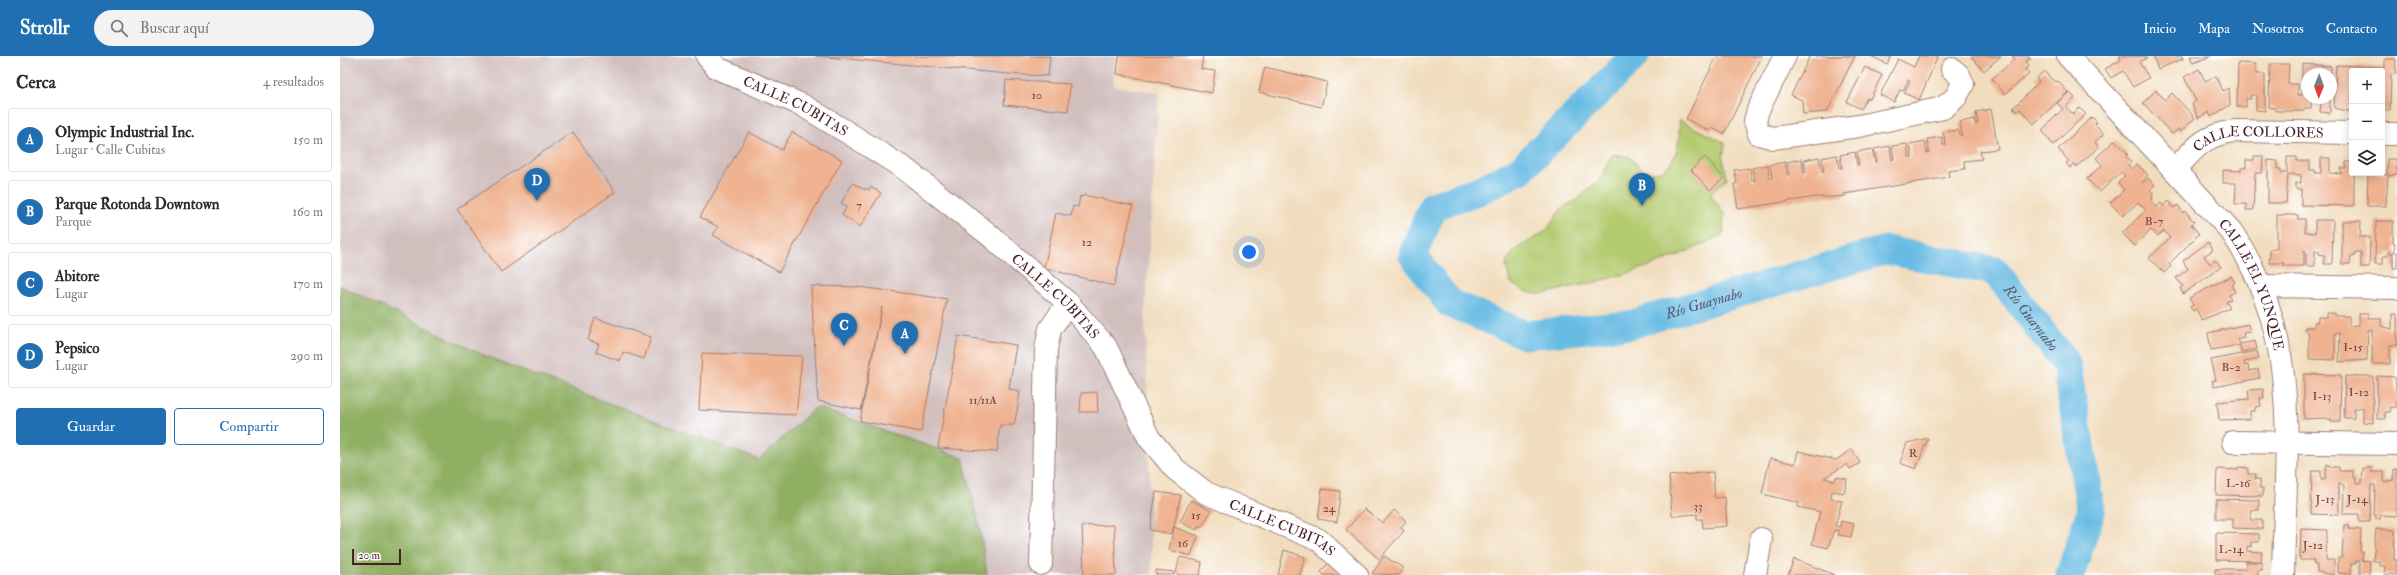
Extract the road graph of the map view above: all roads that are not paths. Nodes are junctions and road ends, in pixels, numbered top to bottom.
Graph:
1 (707, 56) edge
2 (1785, 56) edge
3 (2068, 56) edge
4 (1952, 69) dead end
5 (2349, 133) edge
6 (2385, 134) edge
7 (2397, 134) edge
8 (2175, 168) junction
9 (2261, 286) junction
10 (2397, 288) edge
11 (1068, 303) junction
12 (2286, 441) junction
13 (2233, 442) dead end
14 (2397, 444) edge
15 (1761, 538) dead end
16 (1041, 564) dead end
17 (1357, 575) edge
18 (1756, 575) edge
19 (2283, 575) edge

1 - 11 street, CALLE CUBITAS
2 - 4 street
3 - 8 street, CALLE EL YUNQUE
5 - 8 street, CALLE COLLORES
6 - 7 street
8 - 9 street, CALLE EL YUNQUE
9 - 10 street
9 - 12 street, CALLE EL YUNQUE
11 - 16 street
11 - 17 street, CALLE CUBITAS
12 - 13 street
12 - 14 street
12 - 19 street, CALLE EL YUNQUE
15 - 18 street

